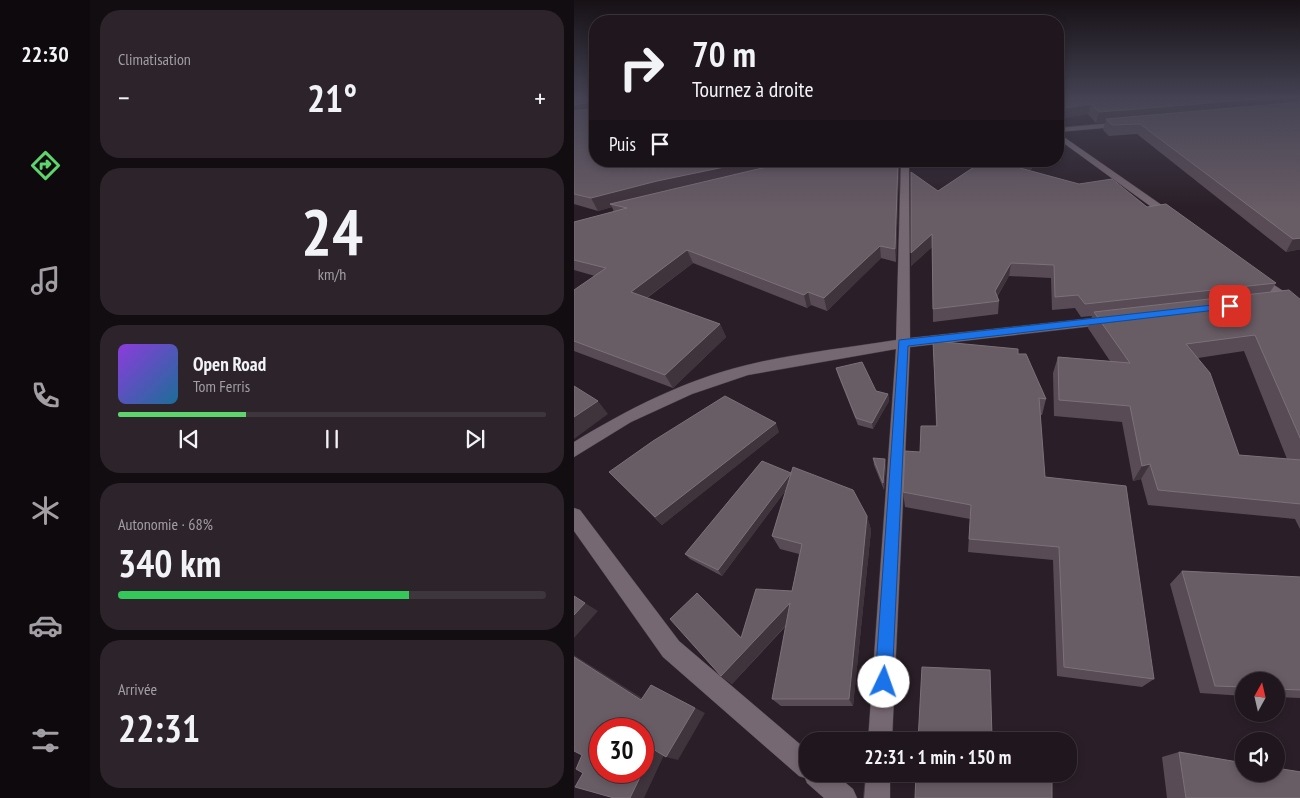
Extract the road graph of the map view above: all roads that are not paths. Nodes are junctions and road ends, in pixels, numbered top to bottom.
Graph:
1 (1064, 139) edge
2 (905, 167) edge
3 (1185, 226) edge
4 (1248, 271) edge
5 (1294, 299) edge
6 (1268, 302) edge
7 (1300, 308) edge
8 (1130, 317) edge
9 (903, 343) junction
10 (574, 450) edge
11 (574, 516) edge
12 (881, 732) edge
13 (799, 759) edge
14 (825, 782) edge
15 (878, 782) edge
16 (844, 798) edge
17 (877, 798) edge

1 - 3 street
2 - 9 street
4 - 5 street
5 - 6 street
5 - 7 street
8 - 9 street
9 - 10 street
9 - 12 street
11 - 13 street
14 - 16 street
15 - 17 street

